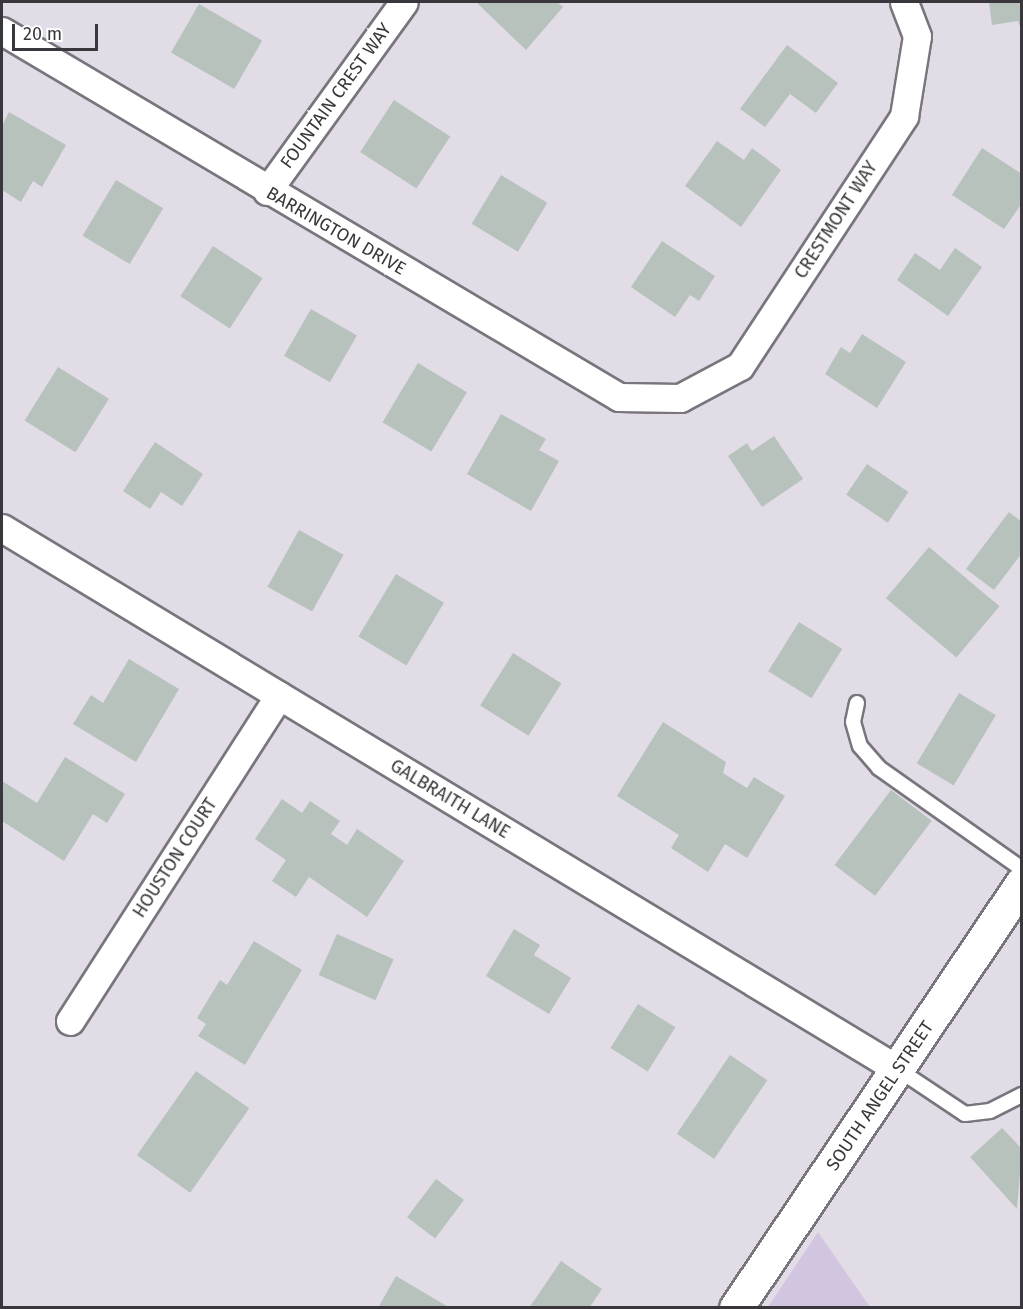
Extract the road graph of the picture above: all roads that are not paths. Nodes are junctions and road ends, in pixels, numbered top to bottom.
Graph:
1 (404, 2) edge
2 (903, 2) edge
3 (2, 31) edge
4 (267, 190) junction
5 (680, 399) joint
6 (2, 528) edge
7 (279, 695) junction
8 (857, 703) dead end
9 (1022, 869) edge
10 (1022, 883) edge
11 (70, 1021) dead end
12 (899, 1070) junction
13 (1020, 1099) edge
14 (736, 1308) edge

1 - 4 street, FOUNTAIN CREST WAY
2 - 5 street, CRESTMONT WAY
3 - 4 street, BARRINGTON DRIVE
4 - 5 street, BARRINGTON DRIVE
6 - 7 street, GALBRAITH LANE
7 - 11 street, HOUSTON COURT
7 - 12 street, GALBRAITH LANE
8 - 9 lane
10 - 12 street, SOUTH ANGEL STREET
12 - 13 lane
12 - 14 street, SOUTH ANGEL STREET

